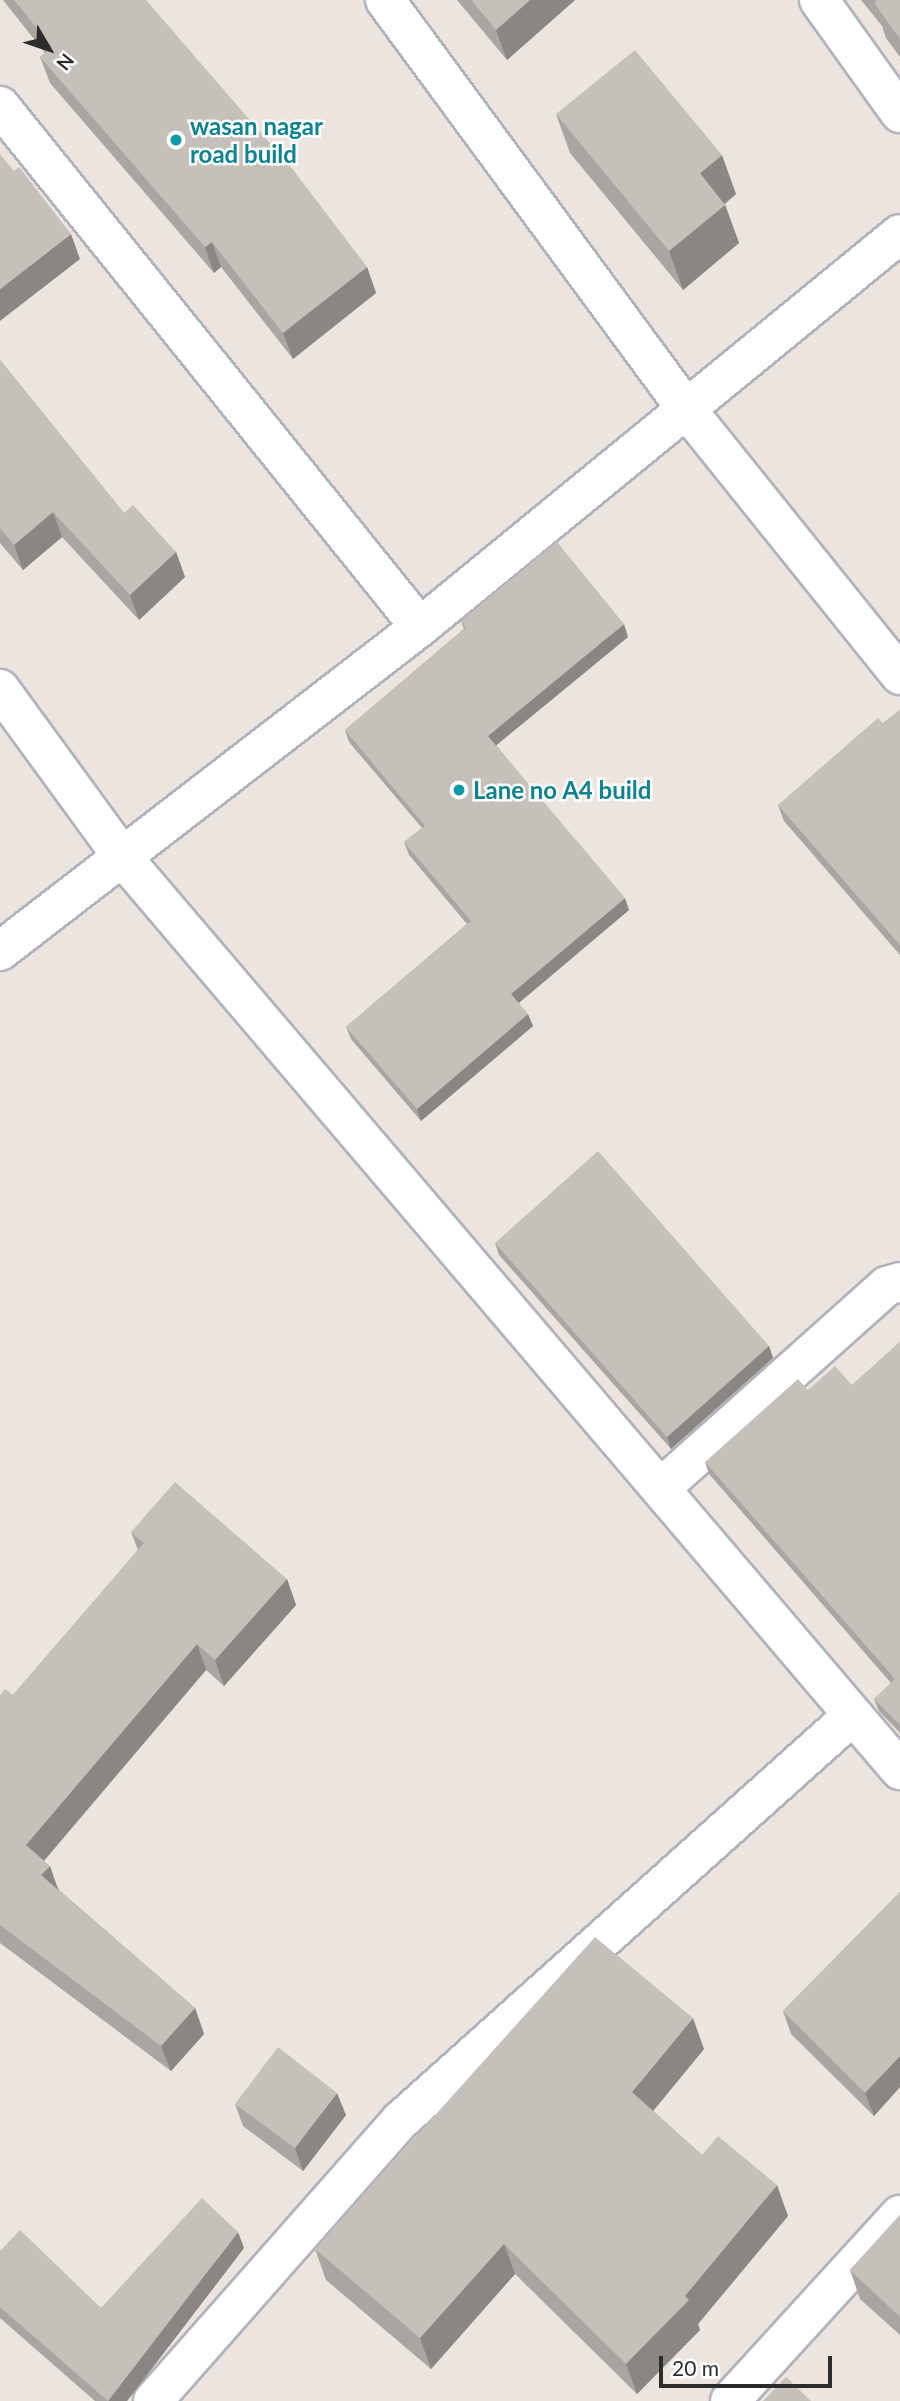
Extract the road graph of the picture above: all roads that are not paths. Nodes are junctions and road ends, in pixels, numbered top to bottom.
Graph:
1 (384, 0) edge
2 (818, 0) edge
3 (0, 106) edge
4 (900, 113) edge
5 (900, 234) edge
6 (687, 410) junction
7 (420, 627) junction
8 (900, 675) edge
9 (0, 689) edge
10 (124, 859) junction
11 (0, 951) edge
12 (900, 1282) edge
13 (663, 1486) junction
14 (851, 1717) junction
15 (900, 1770) edge
16 (900, 2215) edge
17 (153, 2401) edge
18 (730, 2401) edge

1 - 6 street
2 - 4 street
3 - 7 street
5 - 6 street
6 - 7 street
6 - 8 street
7 - 10 street
9 - 10 street
10 - 11 street
10 - 13 street
12 - 13 street
13 - 14 street
14 - 15 street
14 - 17 street
16 - 18 street

